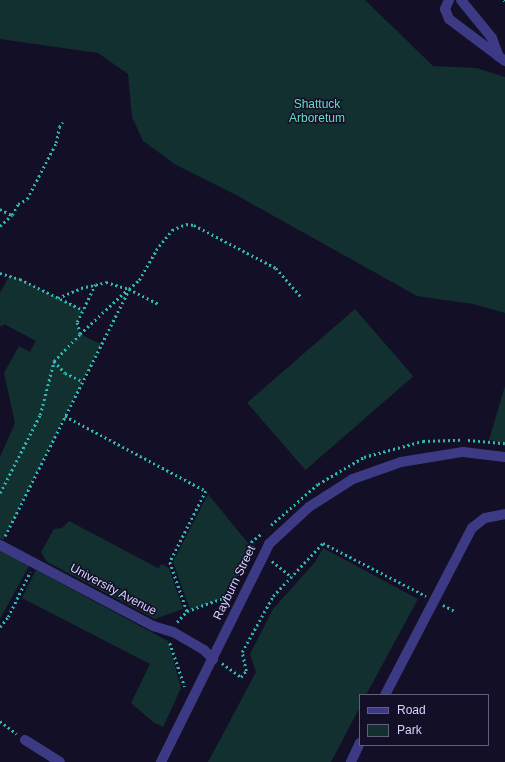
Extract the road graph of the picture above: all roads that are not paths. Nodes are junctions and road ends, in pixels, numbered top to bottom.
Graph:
1 (449, 0) edge
2 (461, 0) edge
3 (502, 59) edge
4 (505, 457) edge
5 (505, 514) edge
6 (1, 542) edge
7 (213, 659) junction
8 (386, 694) edge
9 (25, 740) road end
10 (359, 745) edge
11 (60, 762) edge
12 (161, 762) edge
13 (351, 762) edge

1 - 3 street
2 - 3 street
4 - 7 street, Rayburn Street
5 - 8 street
6 - 7 street, University Avenue
7 - 12 street, Rayburn Street
9 - 11 street
10 - 13 street

